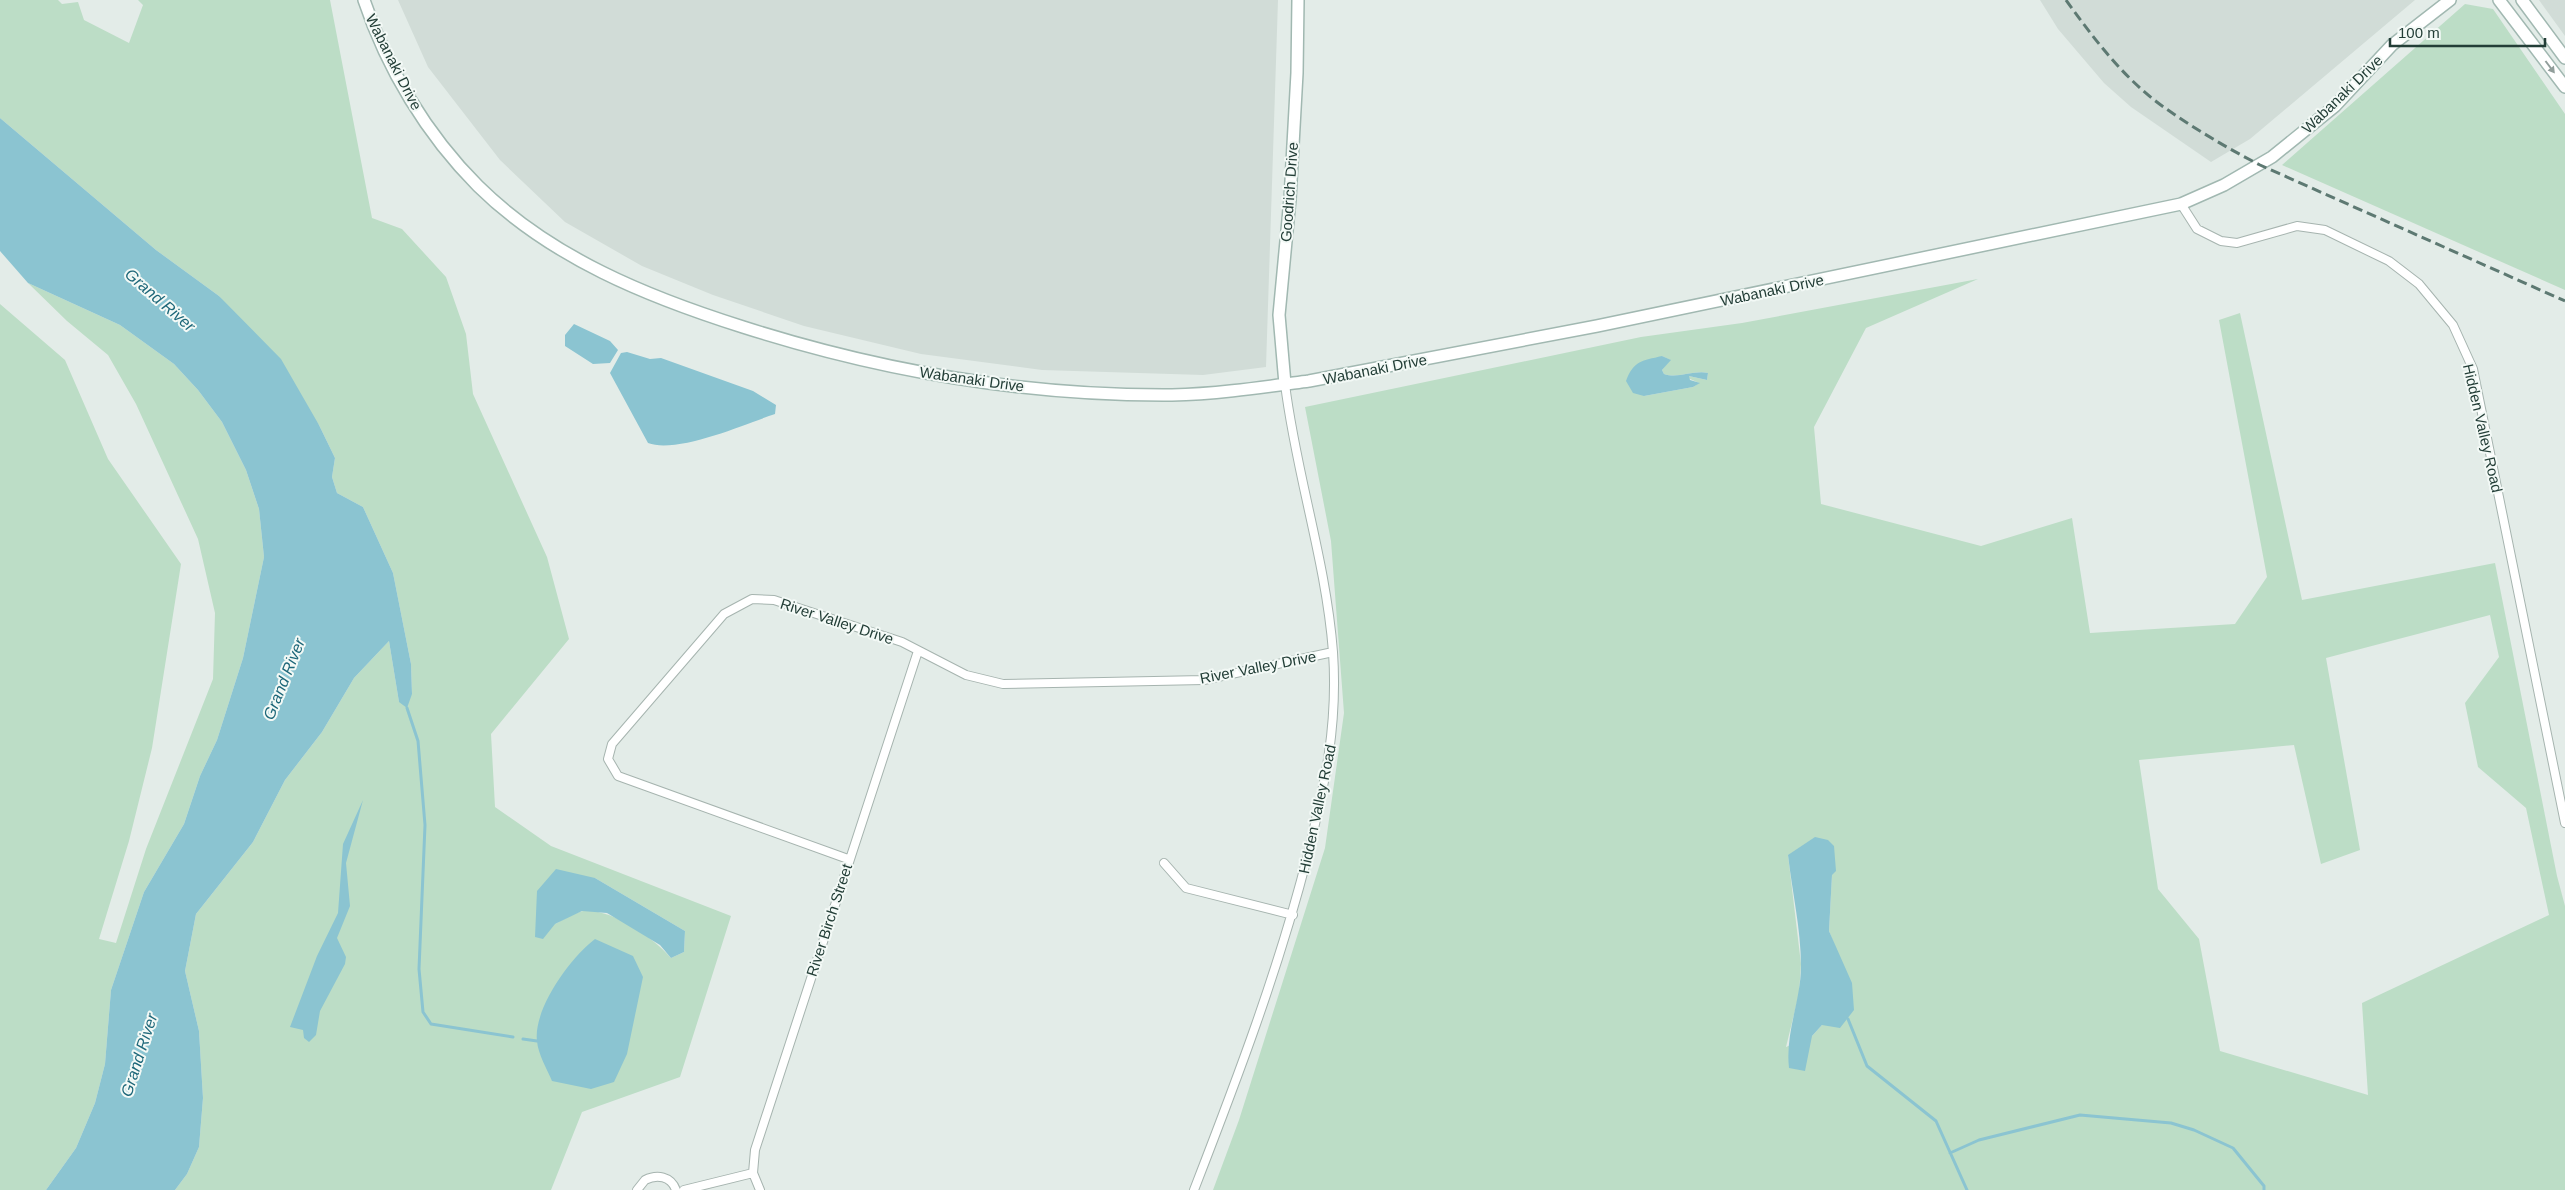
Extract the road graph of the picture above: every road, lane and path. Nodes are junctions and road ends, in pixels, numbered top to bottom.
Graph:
1 (364, 0) edge
2 (1298, 0) edge
3 (2450, 0) edge
4 (2499, 0) edge
5 (2522, 0) edge
6 (2565, 58) edge
7 (2565, 87) edge
8 (2181, 204) junction
9 (1285, 384) junction
10 (918, 651) junction
11 (1333, 652) junction
12 (2565, 823) edge
13 (848, 859) junction
14 (1164, 863) dead end
15 (1293, 915) junction
16 (753, 1173) junction
17 (637, 1190) edge
18 (676, 1190) edge
19 (684, 1190) edge
20 (760, 1190) edge
21 (1194, 1190) edge

1 - 9 street, Wabanaki Drive
2 - 9 street, Goodrich Drive
3 - 8 street, Wabanaki Drive
4 -> 7 street
5 - 6 street
8 - 9 street, Wabanaki Drive
8 - 12 street, Hidden Valley Road
9 - 11 street, Hidden Valley Road
10 - 11 street, River Valley Drive
10 - 13 street, River Birch Street
10 - 13 street, River Valley Drive
11 - 15 street, Hidden Valley Road
13 - 16 street, River Birch Street
14 - 15 street
15 - 21 street, Hidden Valley Road
16 - 19 street
16 - 20 street, River Birch Street
17 - 18 street

